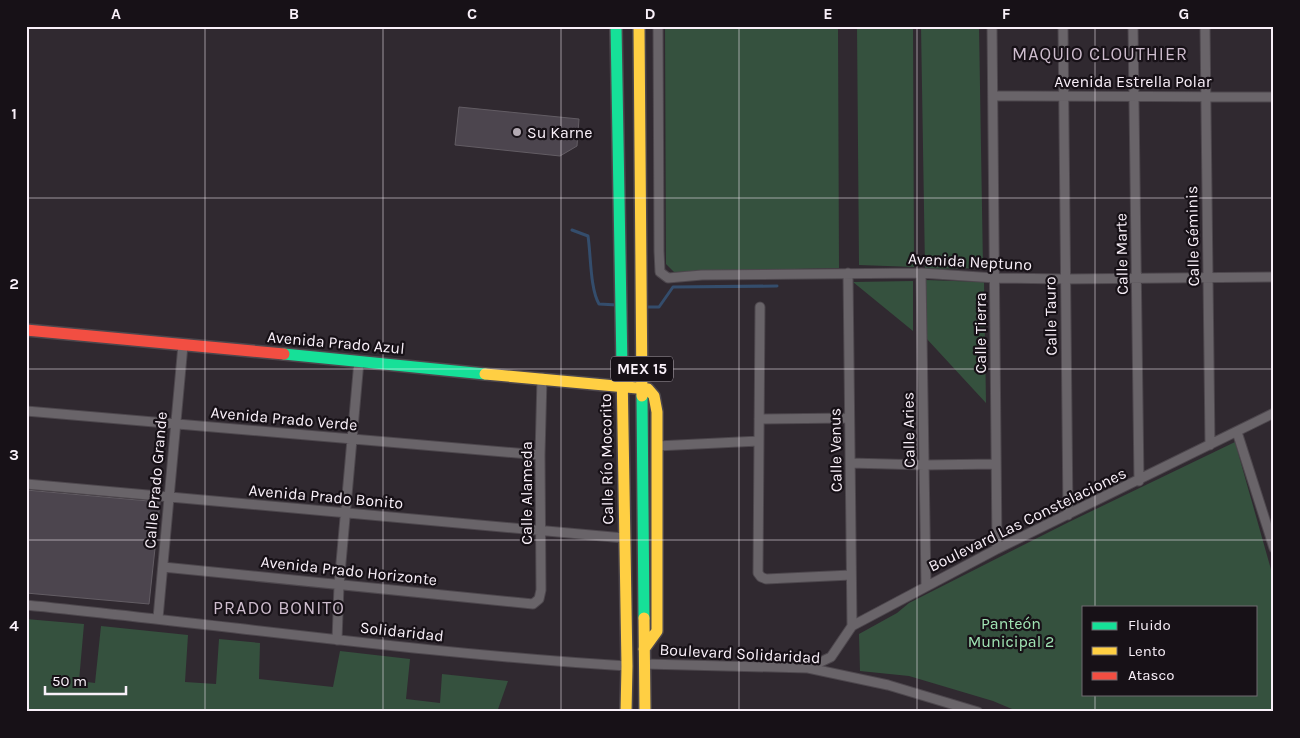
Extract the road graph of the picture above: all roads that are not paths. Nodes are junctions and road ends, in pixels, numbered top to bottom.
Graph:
1 (616, 26) edge
2 (639, 26) edge
3 (658, 26) edge
4 (992, 26) edge
5 (1063, 26) edge
6 (1133, 26) edge
7 (1204, 26) edge
8 (993, 96) junction
9 (1064, 96) junction
10 (1134, 96) junction
11 (1206, 97) junction
12 (1274, 97) edge
13 (921, 272) junction
14 (848, 273) junction
15 (995, 278) junction
16 (1274, 278) edge
17 (1208, 279) junction
18 (1065, 280) junction
19 (1136, 280) junction
20 (760, 307) dead end
21 (26, 330) edge
22 (183, 344) junction
23 (358, 361) junction
24 (542, 378) junction
25 (622, 385) junction
26 (642, 388) junction
27 (26, 411) edge
28 (1274, 413) edge
29 (850, 418) junction
30 (759, 420) junction
31 (176, 424) junction
32 (1237, 432) junction
33 (352, 439) junction
34 (759, 441) junction
35 (1210, 445) junction
36 (657, 446) junction
37 (540, 455) junction
38 (850, 463) junction
39 (996, 464) junction
40 (924, 465) junction
41 (1139, 480) junction
42 (26, 484) edge
43 (169, 497) junction
44 (346, 512) junction
45 (1068, 515) junction
46 (542, 530) junction
47 (624, 538) junction
48 (1274, 548) edge
49 (997, 549) junction
50 (162, 567) junction
51 (851, 574) junction
52 (340, 584) junction
53 (926, 586) junction
54 (533, 604) joint
55 (26, 606) edge
56 (158, 618) junction
57 (852, 626) junction
58 (336, 640) junction
59 (644, 649) junction
60 (645, 664) junction
61 (627, 666) junction
62 (808, 668) junction
63 (626, 712) edge
64 (645, 712) edge
65 (978, 712) edge

1 - 25 main road, Calle Río Mocorito / MEX 15
2 - 26 main road, MEX 15
3 - 14 street, Avenida Neptuno
4 - 8 street, Calle Tierra
5 - 9 street, Calle Tauro
6 - 10 street, Calle Marte
7 - 11 street, Calle Géminis
8 - 9 street, Avenida Estrella Polar
8 - 15 street, Calle Tierra
9 - 10 street, Avenida Estrella Polar
9 - 18 street, Calle Tauro
10 - 11 street, Avenida Estrella Polar
10 - 19 street, Calle Marte
11 - 12 street, Avenida Estrella Polar
11 - 17 street, Calle Géminis
13 - 14 street, Avenida Neptuno
13 - 15 street, Avenida Neptuno
13 - 40 street, Calle Aries
14 - 29 street, Calle Venus
15 - 18 street, Avenida Neptuno
15 - 39 street, Calle Tierra
16 - 17 street, Avenida Neptuno
17 - 19 street, Avenida Neptuno
17 - 35 street, Calle Géminis
18 - 19 street, Avenida Neptuno
18 - 45 street, Calle Tauro
19 - 41 street, Calle Marte
20 - 30 street
21 - 22 main road, Avenida Prado Azul
22 - 23 main road, Avenida Prado Azul
22 - 31 street, Calle Prado Grande
23 - 24 main road, Avenida Prado Azul
23 - 33 street
24 - 25 main road, Avenida Prado Azul
24 - 37 street, Calle Alameda
25 - 26 main road, Avenida Prado Azul
25 - 47 main road, Calle Río Mocorito / MEX 15
26 - 36 main road
26 - 59 main road, MEX 15
27 - 31 street, Avenida Prado Verde
28 - 32 street, Boulevard Las Constelaciones
29 - 30 street
29 - 38 street, Calle Venus
30 - 34 street
31 - 33 street, Avenida Prado Verde
31 - 43 street, Calle Prado Grande
32 - 35 street, Boulevard Las Constelaciones
32 - 48 street
33 - 37 street, Avenida Prado Verde
33 - 44 street
34 - 36 street
34 - 51 street
35 - 41 street, Boulevard Las Constelaciones
36 - 59 main road
37 - 46 street, Calle Alameda
38 - 40 street
38 - 51 street, Calle Venus
39 - 40 street
39 - 49 street, Calle Tierra
40 - 53 street, Calle Aries
41 - 45 street, Boulevard Las Constelaciones
42 - 43 street, Avenida Prado Bonito
43 - 44 street, Avenida Prado Bonito
43 - 50 street, Calle Prado Grande
44 - 46 street, Avenida Prado Bonito
44 - 52 street
45 - 49 street, Boulevard Las Constelaciones
46 - 47 street, Avenida Prado Bonito
46 - 54 street, Calle Alameda
47 - 61 main road, Calle Río Mocorito / MEX 15
49 - 53 street, Boulevard Las Constelaciones
50 - 52 street, Avenida Prado Horizonte
50 - 56 street, Calle Prado Grande
51 - 57 street, Calle Venus
52 - 54 street, Avenida Prado Horizonte
52 - 58 street
53 - 57 street, Boulevard Las Constelaciones
55 - 56 street, Solidaridad
56 - 58 street, Solidaridad
57 - 62 street, Boulevard Las Constelaciones
58 - 61 street, Solidaridad
59 - 60 main road, MEX 15
60 - 62 street, Boulevard Solidaridad
60 - 64 main road, MEX 15
61 - 63 main road, Calle Río Mocorito / MEX 15
62 - 65 street, Boulevard Solidaridad

